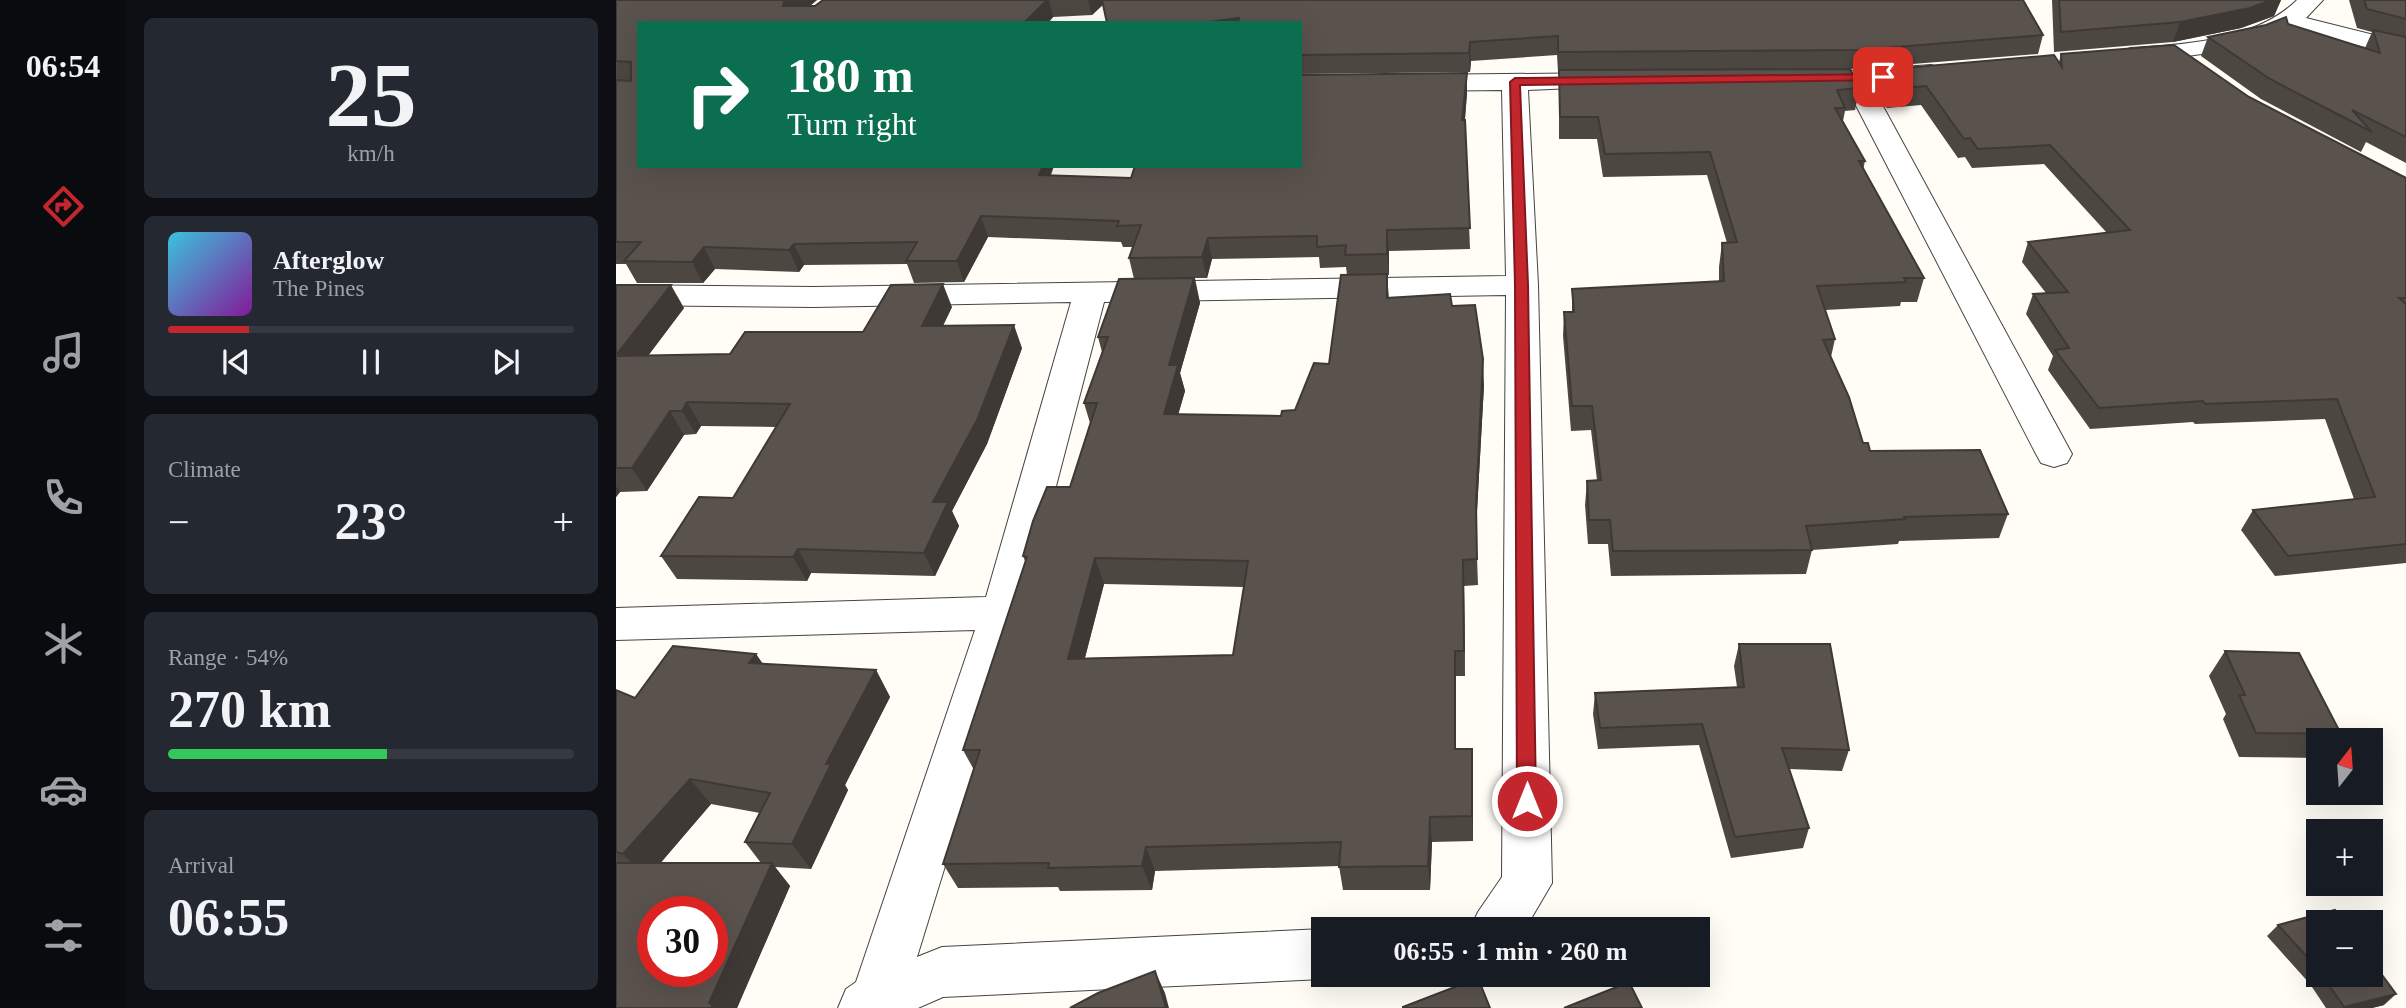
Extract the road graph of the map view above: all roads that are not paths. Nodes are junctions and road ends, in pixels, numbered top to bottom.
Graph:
1 (2311, 0) edge
2 (2288, 21) junction
3 (2406, 50) edge
4 (2173, 52) junction
5 (2104, 58) edge
6 (1953, 71) edge
7 (2200, 73) edge
8 (1774, 80) edge
9 (1856, 80) junction
10 (1638, 81) edge
11 (1515, 82) junction
12 (1394, 83) edge
13 (1522, 285) junction
14 (1090, 293) junction
15 (616, 295) edge
16 (2054, 454) dead end
17 (1002, 613) junction
18 (616, 624) edge
19 (1504, 917) edge
20 (1311, 955) edge
21 (871, 1004) edge

1 - 2 street
2 - 3 street
2 - 4 street
4 - 5 street
4 - 7 street
6 - 9 street
8 - 9 street
9 - 16 street
10 - 11 street
11 - 12 street
11 - 13 street
13 - 14 street
13 - 19 street
14 - 15 street
14 - 17 street
17 - 18 street
17 - 21 street
20 - 21 street

